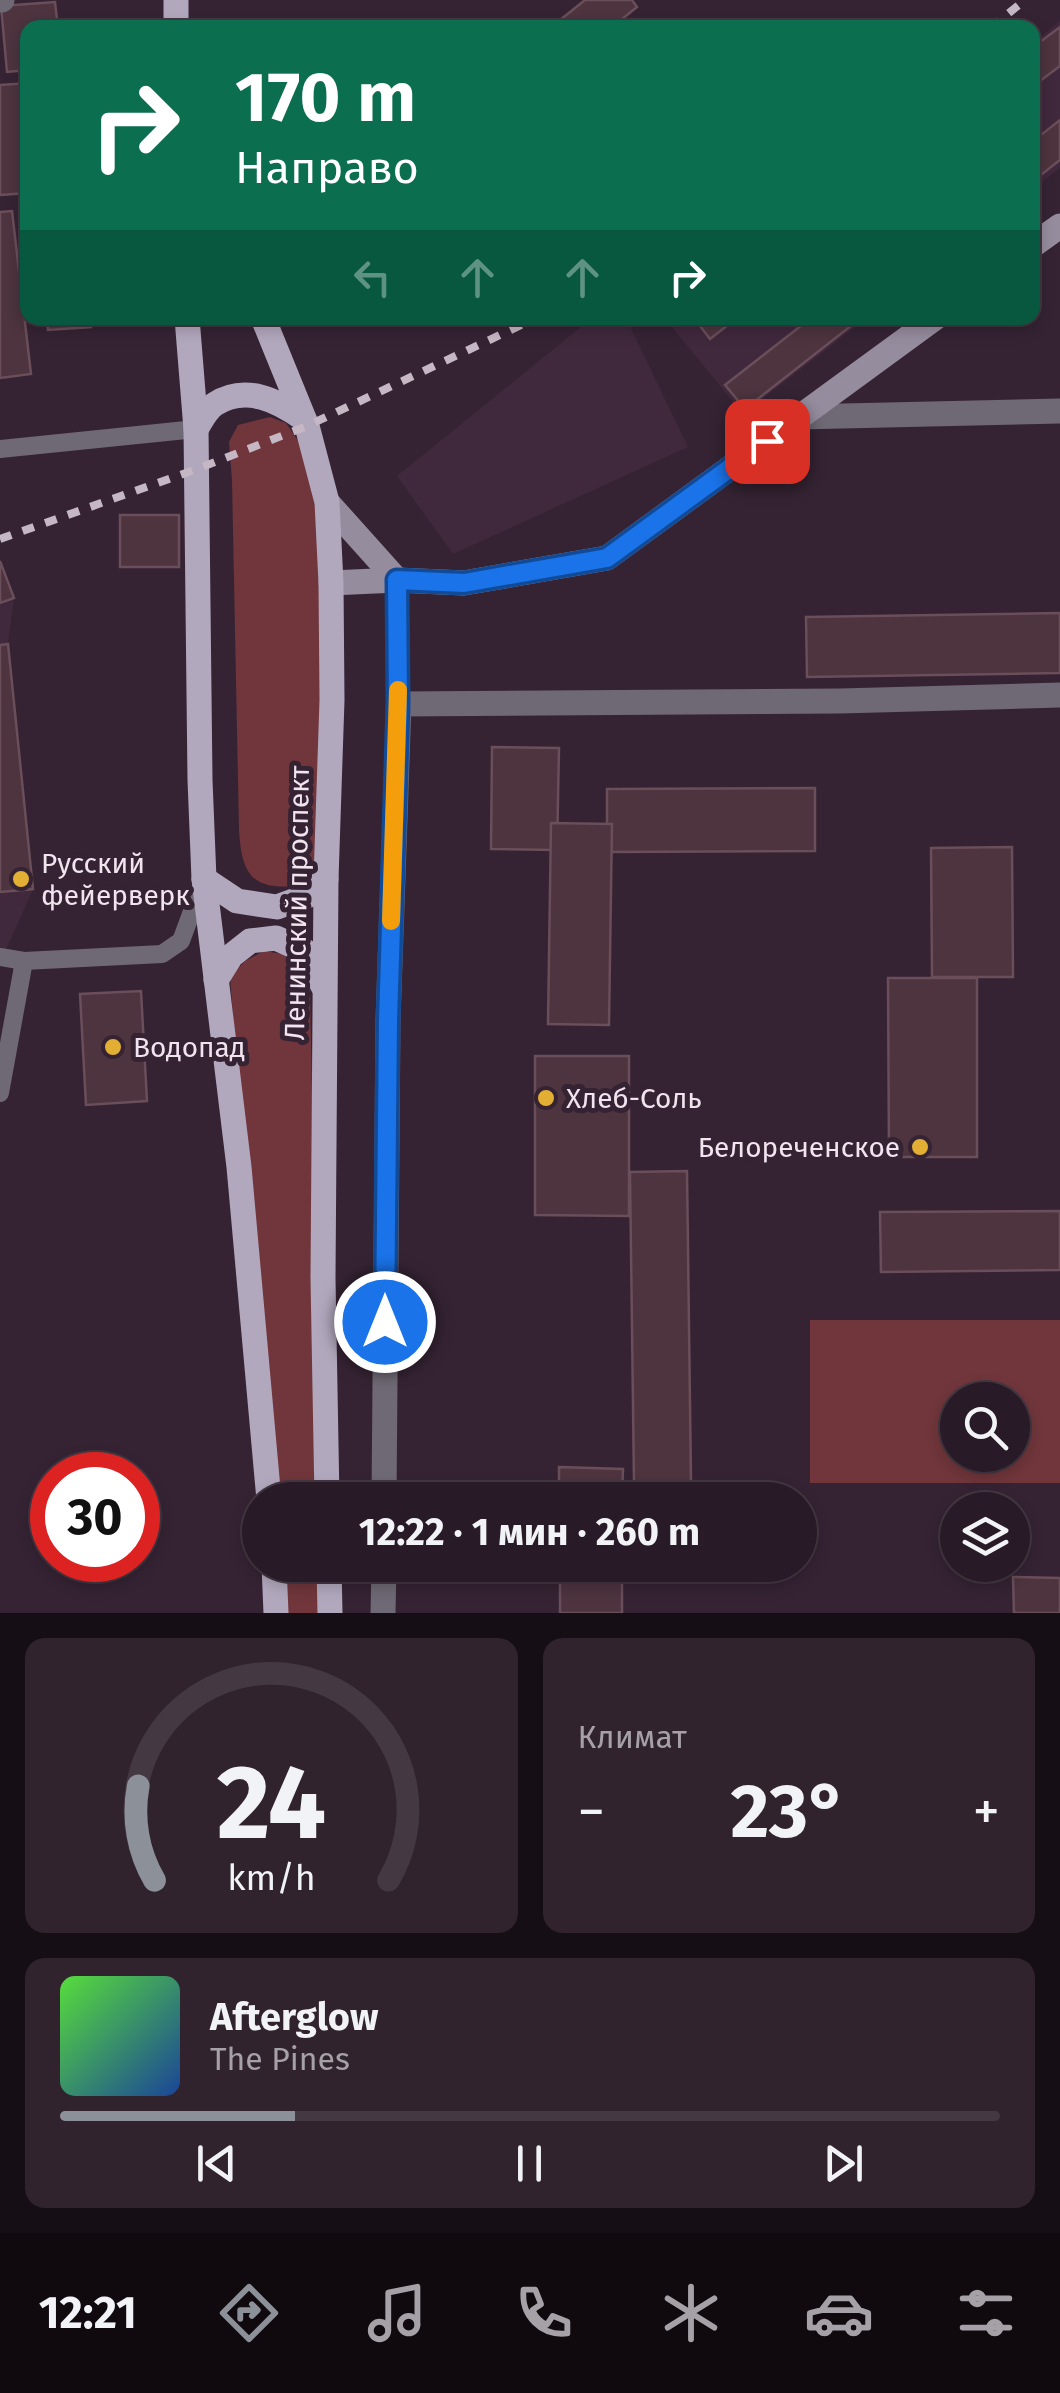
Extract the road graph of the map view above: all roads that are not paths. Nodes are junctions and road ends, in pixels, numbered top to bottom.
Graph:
1 (188, 325) edge
2 (269, 325) edge
3 (925, 325) edge
4 (1060, 411) edge
5 (799, 417) junction
6 (304, 419) junction
7 (196, 429) junction
8 (0, 448) edge
9 (327, 502) junction
10 (397, 580) junction
11 (331, 583) junction
12 (1060, 695) edge
13 (398, 704) junction
14 (204, 879) junction
15 (326, 879) junction
16 (0, 957) edge
17 (24, 960) junction
18 (216, 980) junction
19 (326, 992) junction
20 (0, 1094) edge
21 (266, 1482) edge
22 (327, 1482) edge
23 (384, 1482) edge
24 (275, 1582) edge
25 (329, 1582) edge
26 (384, 1582) edge
27 (276, 1613) edge
28 (330, 1613) edge
29 (383, 1613) edge

1 - 7 main road
2 - 6 main road, Ленинский проспект
3 - 5 street
4 - 5 street
5 - 10 street
6 - 7 main road
6 - 9 main road, Ленинский проспект
7 - 8 lane
7 - 14 main road
9 - 10 street
9 - 11 main road, Ленинский проспект
10 - 11 street
10 - 13 lane
11 - 15 main road, Ленинский проспект
12 - 13 street
13 - 23 street
14 - 15 main road
14 - 17 lane
14 - 18 main road
15 - 19 main road, Ленинский проспект
16 - 17 lane
17 - 20 lane
18 - 19 main road
18 - 21 main road
19 - 22 main road, Ленинский проспект
24 - 27 main road
25 - 28 main road
26 - 29 street

